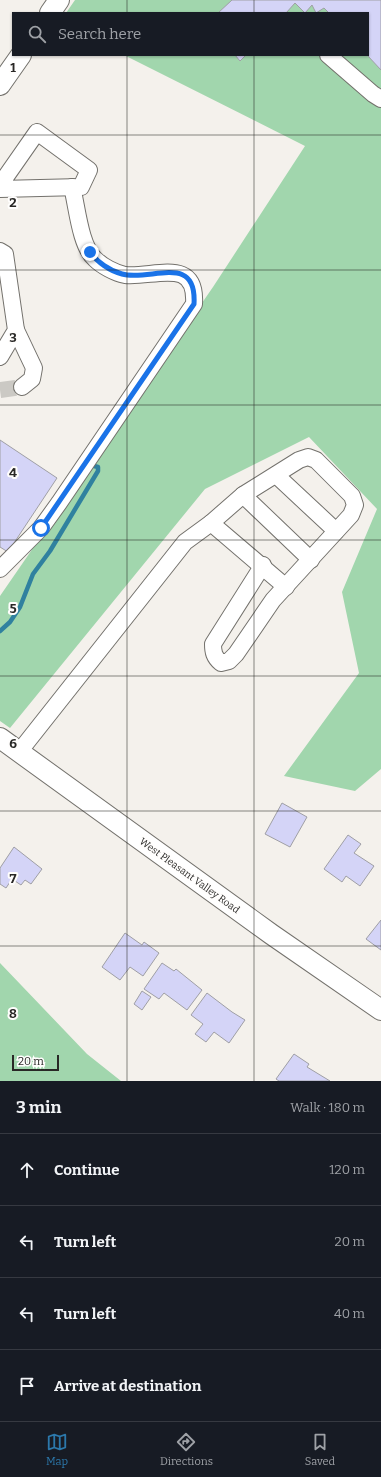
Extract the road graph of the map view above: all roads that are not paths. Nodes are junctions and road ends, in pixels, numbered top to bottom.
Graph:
1 (60, 0) edge
2 (51, 12) edge
3 (20, 56) edge
4 (329, 56) edge
5 (0, 85) edge
6 (381, 99) edge
7 (0, 185) edge
8 (72, 187) junction
9 (0, 189) edge
10 (0, 251) edge
11 (16, 330) junction
12 (0, 357) edge
13 (22, 387) dead end
14 (276, 475) junction
15 (244, 495) junction
16 (211, 523) junction
17 (336, 532) junction
18 (311, 560) junction
19 (263, 565) junction
20 (0, 569) edge
21 (286, 587) junction
22 (0, 738) edge
23 (19, 752) junction
24 (381, 1010) edge

1 - 2 main road
3 - 5 main road
4 - 6 lane
7 - 8 lane
8 - 9 lane
8 - 20 lane
10 - 11 lane
11 - 12 lane
11 - 13 lane
14 - 15 lane
14 - 17 lane
14 - 17 lane
15 - 16 lane
15 - 18 lane
16 - 19 lane
16 - 23 lane
17 - 18 lane
18 - 21 lane
19 - 21 lane
19 - 21 lane
22 - 23 main road, West Pleasant Valley Road
23 - 24 main road, West Pleasant Valley Road

